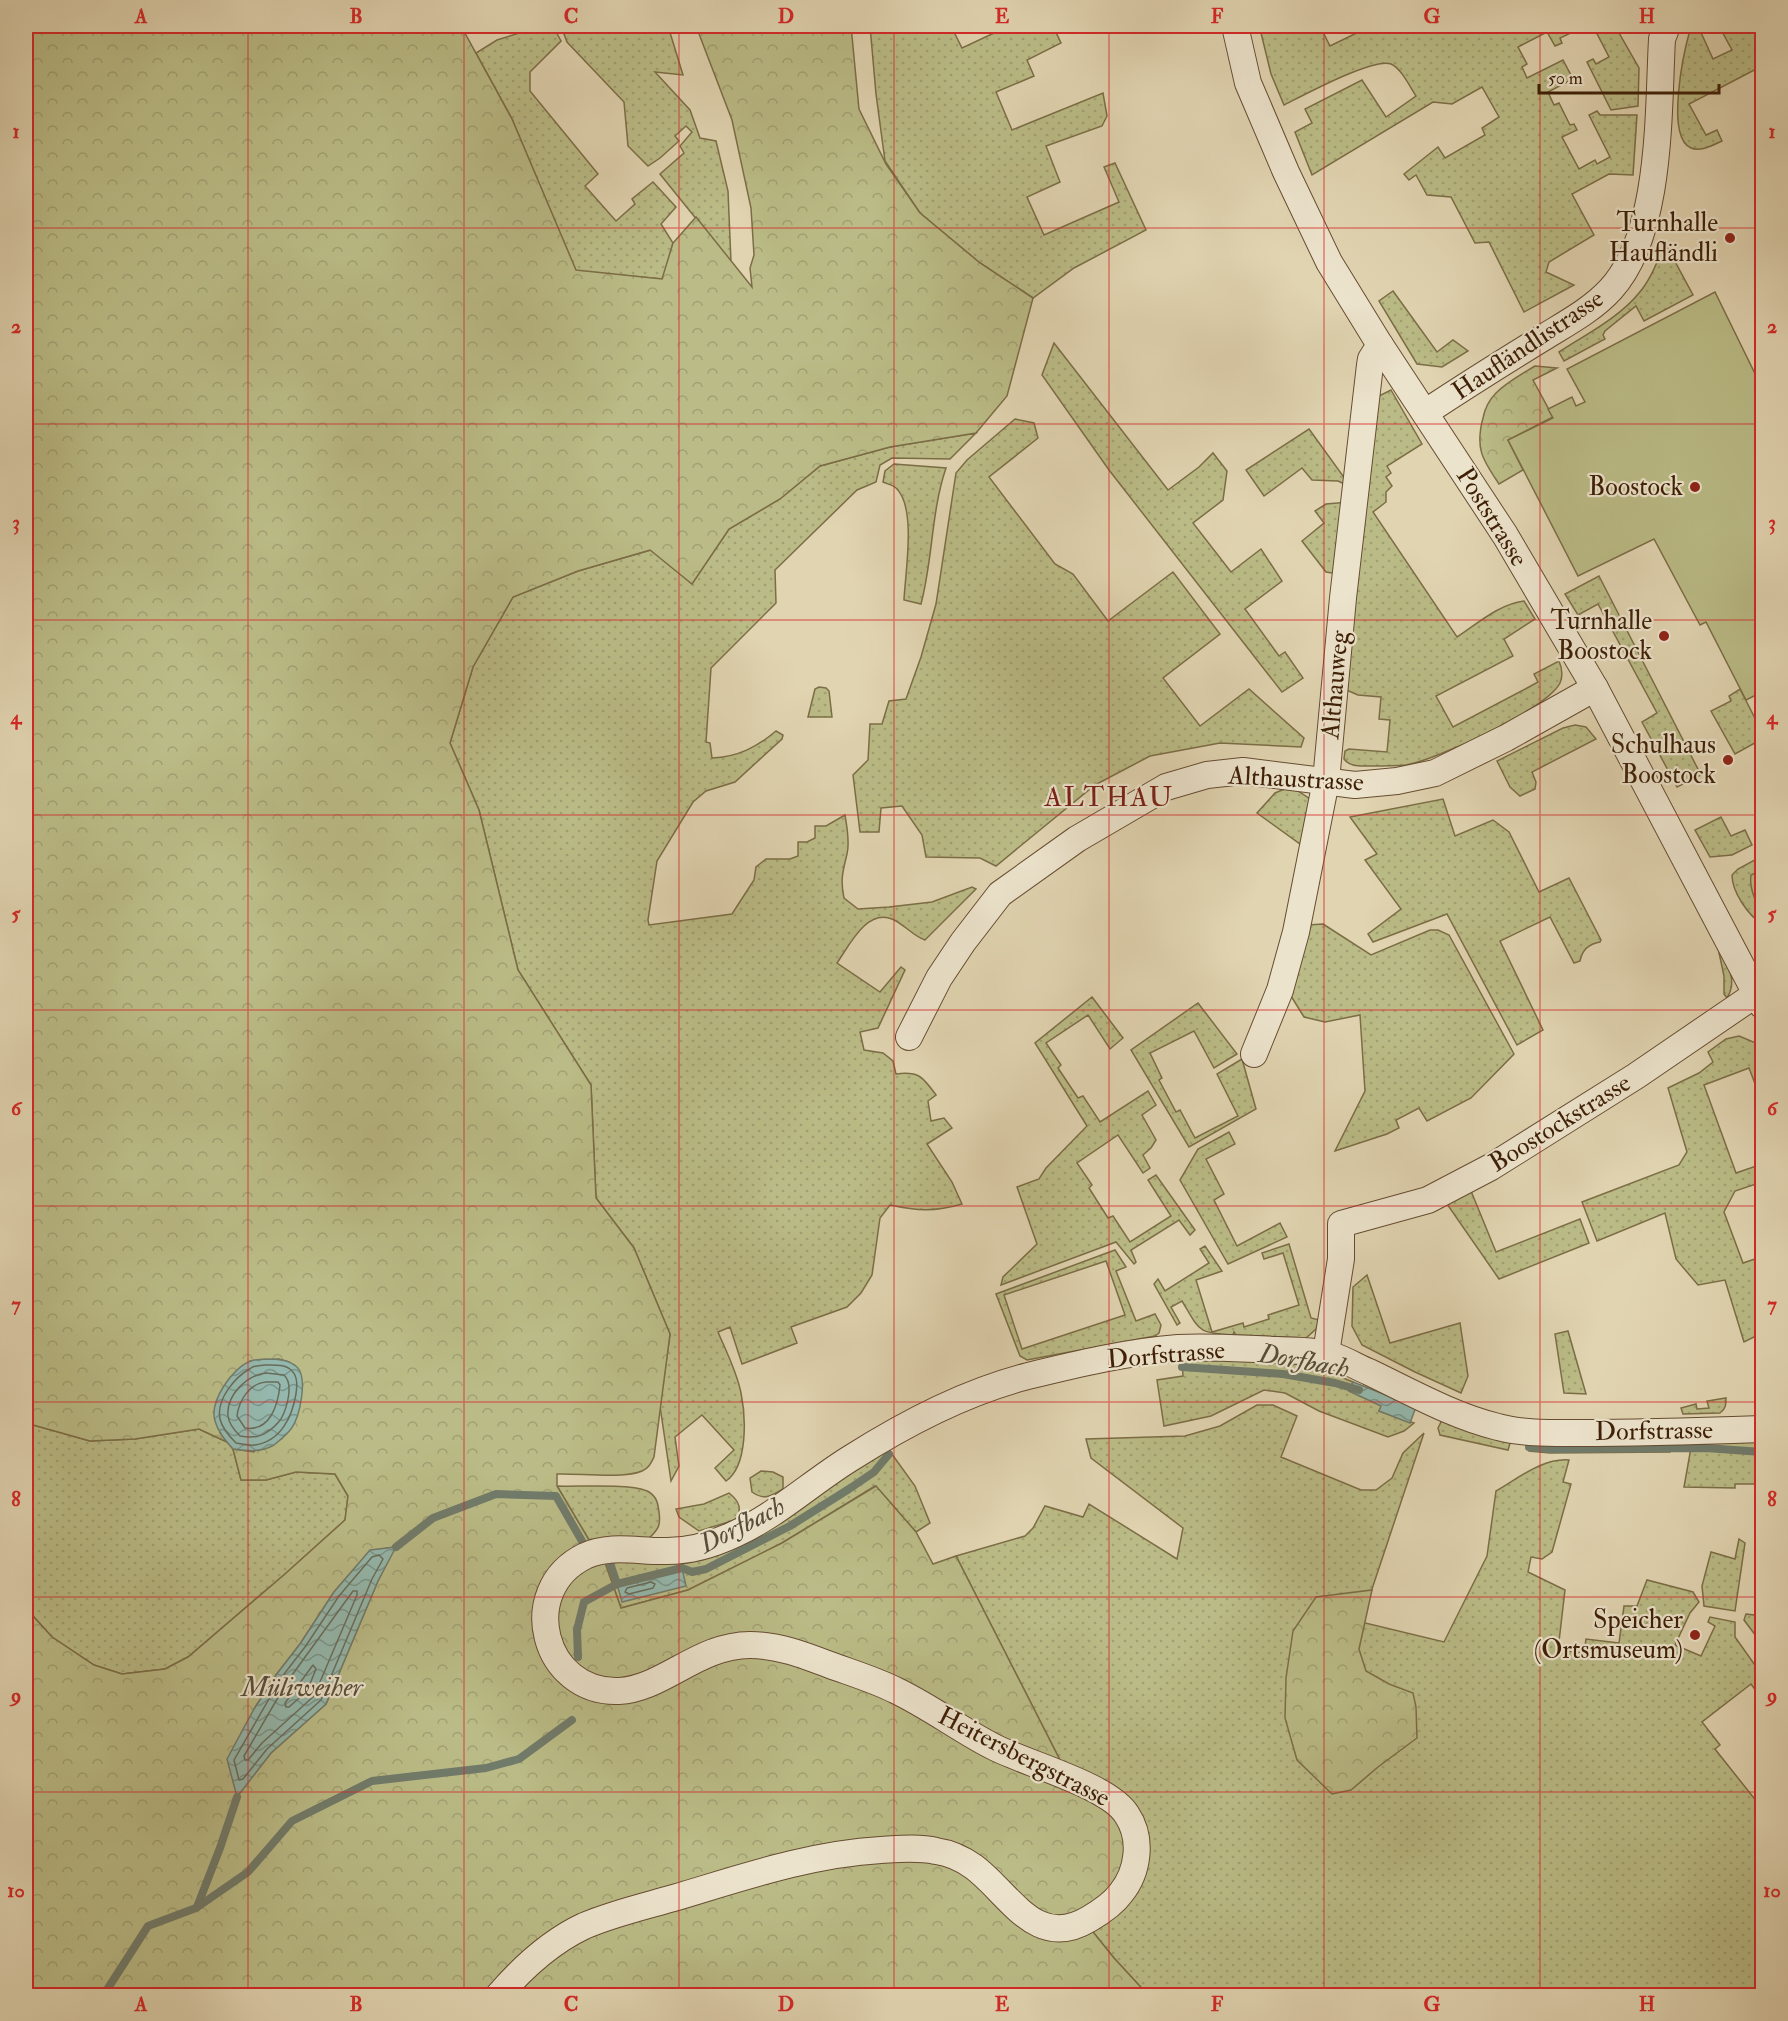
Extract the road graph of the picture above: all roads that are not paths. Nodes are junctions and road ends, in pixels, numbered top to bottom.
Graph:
1 (1235, 26) edge
2 (1667, 26) edge
3 (1380, 345) junction
4 (1426, 412) junction
5 (1594, 688) junction
6 (1326, 781) junction
7 (1761, 996) edge
8 (909, 1037) dead end
9 (1254, 1054) dead end
10 (1326, 1353) junction
11 (1762, 1429) edge
12 (772, 1513) joint
13 (498, 1995) edge

1 - 3 street, Poststrasse
2 - 4 street, Haufländlistrasse
3 - 4 street, Poststrasse
3 - 6 street, Althauweg
4 - 5 street, Poststrasse
5 - 6 street, Althaustrasse
5 - 7 street, Poststrasse
6 - 8 street, Althaustrasse
6 - 9 street, Althauweg
7 - 10 street, Boostockstrasse
10 - 11 street, Dorfstrasse
10 - 12 street, Dorfstrasse
12 - 13 street, Heitersbergstrasse

